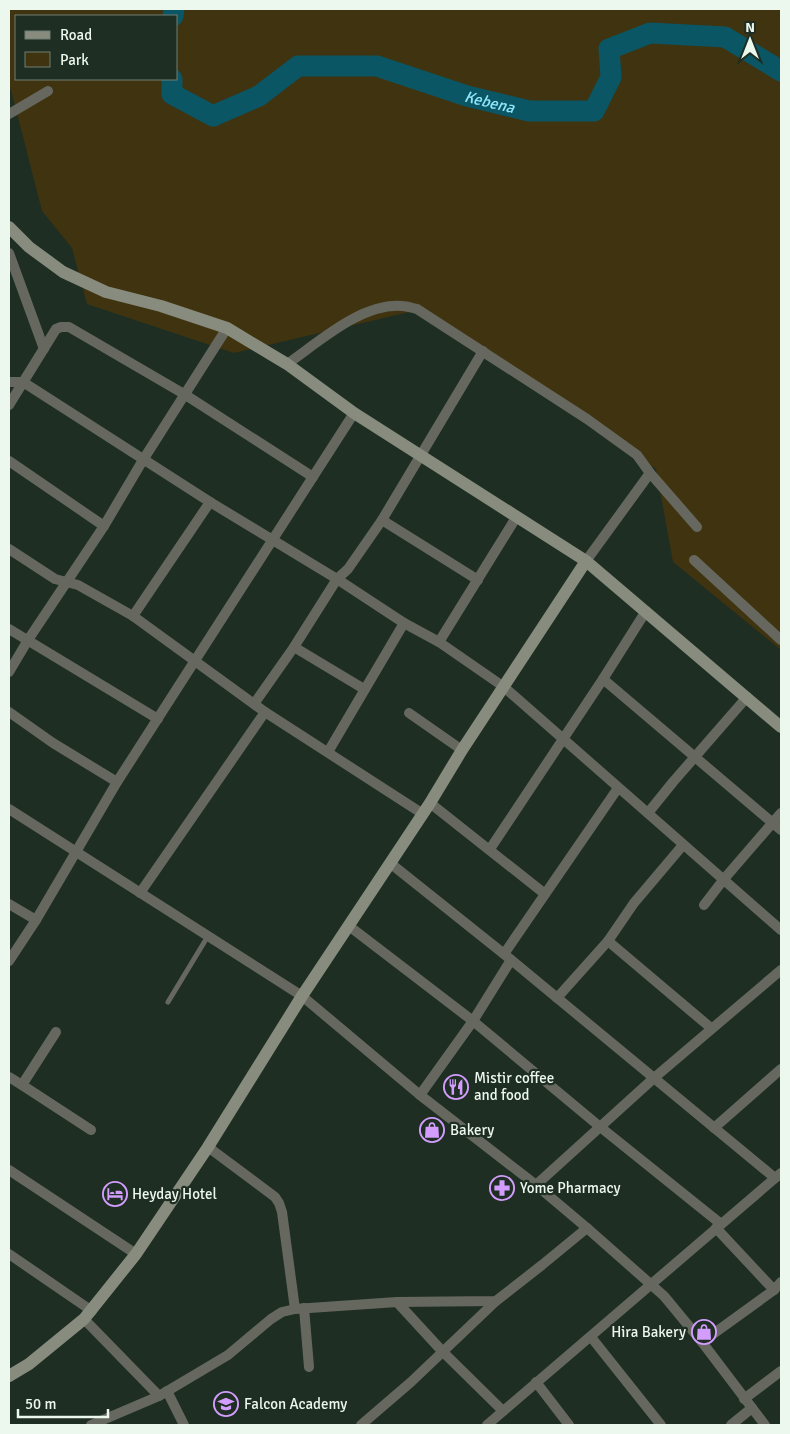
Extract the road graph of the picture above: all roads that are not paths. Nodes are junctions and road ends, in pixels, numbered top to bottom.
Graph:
1 (48, 91) dead end
2 (9, 114) edge
3 (9, 227) edge
4 (9, 253) edge
5 (227, 328) junction
6 (44, 349) junction
7 (483, 351) junction
8 (287, 364) junction
9 (9, 382) edge
10 (23, 382) junction
11 (184, 394) junction
12 (9, 404) edge
13 (354, 413) junction
14 (421, 456) junction
15 (143, 460) junction
16 (9, 461) edge
17 (650, 473) junction
18 (313, 477) junction
19 (210, 502) junction
20 (517, 516) junction
21 (382, 520) junction
22 (104, 526) junction
23 (698, 527) dead end
24 (272, 539) junction
25 (9, 549) edge
26 (694, 560) dead end
27 (586, 561) junction
28 (337, 579) junction
29 (478, 580) junction
30 (67, 584) junction
31 (646, 611) junction
32 (133, 616) junction
33 (404, 623) junction
34 (9, 630) edge
35 (28, 640) junction
36 (781, 640) edge
37 (439, 642) junction
38 (294, 648) junction
39 (195, 661) junction
40 (9, 672) edge
41 (603, 679) junction
42 (504, 687) junction
43 (364, 689) junction
44 (747, 697) junction
45 (254, 704) junction
46 (9, 712) edge
47 (265, 712) junction
48 (409, 713) dead end
49 (158, 719) junction
50 (781, 727) edge
51 (564, 739) junction
52 (462, 750) junction
53 (328, 752) junction
54 (695, 757) junction
55 (117, 782) junction
56 (618, 788) junction
57 (427, 808) junction
58 (9, 809) edge
59 (648, 813) junction
60 (781, 813) edge
61 (777, 827) edge
62 (683, 845) junction
63 (490, 849) junction
64 (75, 852) junction
65 (390, 863) junction
66 (724, 879) junction
67 (140, 893) junction
68 (545, 894) junction
69 (9, 904) edge
70 (704, 905) dead end
71 (36, 920) junction
72 (349, 926) junction
73 (781, 930) edge
74 (208, 936) junction
75 (608, 941) junction
76 (507, 957) junction
77 (9, 961) edge
78 (781, 970) edge
79 (302, 996) junction
80 (557, 998) junction
81 (168, 1002) dead end
82 (473, 1021) junction
83 (711, 1028) junction
84 (56, 1032) dead end
85 (781, 1069) edge
86 (9, 1077) edge
87 (654, 1078) junction
88 (22, 1084) junction
89 (420, 1094) junction
90 (599, 1126) junction
91 (714, 1128) junction
92 (92, 1130) dead end
93 (208, 1147) junction
94 (9, 1170) edge
95 (778, 1176) edge
96 (536, 1185) junction
97 (718, 1226) junction
98 (588, 1228) junction
99 (9, 1254) edge
100 (136, 1254) junction
101 (652, 1284) junction
102 (777, 1286) edge
103 (496, 1301) junction
104 (397, 1302) junction
105 (300, 1308) junction
106 (88, 1315) junction
107 (591, 1337) junction
108 (702, 1342) junction
109 (442, 1351) junction
110 (310, 1367) dead end
111 (781, 1371) edge
112 (9, 1376) edge
113 (536, 1382) junction
114 (163, 1393) junction
115 (744, 1399) junction
116 (752, 1408) junction
117 (503, 1412) junction
118 (91, 1425) edge
119 (184, 1425) edge
120 (361, 1425) edge
121 (486, 1425) edge
122 (569, 1425) edge
123 (661, 1425) edge
124 (731, 1425) edge
125 (765, 1425) edge

1 - 2 street
3 - 5 main road
4 - 6 street
5 - 8 main road
5 - 11 street
6 - 10 street
6 - 11 street
7 - 8 street
7 - 14 street
7 - 17 street
8 - 13 main road
9 - 10 street
10 - 12 street
10 - 15 street
11 - 15 street
11 - 18 street
13 - 14 main road
13 - 18 street
14 - 20 main road
14 - 21 street
15 - 19 street
15 - 22 street
16 - 22 street
17 - 23 street
17 - 27 street
18 - 24 street
19 - 24 street
19 - 32 street
20 - 27 main road
20 - 29 street
21 - 28 street
21 - 29 street
22 - 30 street
24 - 28 street
24 - 39 street
25 - 30 street
26 - 36 street
27 - 31 main road
27 - 42 main road
28 - 33 street
28 - 38 street
29 - 37 street
30 - 32 street
30 - 35 street
31 - 41 street
31 - 44 main road
32 - 39 street
33 - 37 street
33 - 43 street
34 - 35 street
35 - 40 street
35 - 49 street
37 - 42 street
38 - 43 street
38 - 45 street
39 - 45 street
39 - 49 street
41 - 51 street
41 - 54 street
42 - 51 street
42 - 52 main road
43 - 53 street
44 - 50 main road
44 - 54 street
45 - 47 street
46 - 55 street
47 - 53 street
47 - 67 street
48 - 52 street
49 - 55 street
51 - 56 street
51 - 63 street
52 - 57 main road
53 - 57 street
54 - 59 street
54 - 61 street
55 - 64 street
56 - 59 street
56 - 68 street
57 - 63 street
57 - 65 main road
58 - 64 street
59 - 62 street
60 - 61 street
61 - 66 street
62 - 66 street
62 - 75 street
63 - 68 street
64 - 67 street
64 - 71 street
65 - 72 main road
65 - 76 street
66 - 70 street
66 - 73 street
67 - 74 street
68 - 76 street
69 - 71 street
71 - 77 street
72 - 79 main road
72 - 82 street
74 - 79 street
74 - 81 lane
75 - 80 street
75 - 83 street
76 - 80 street
76 - 82 street
78 - 83 street
79 - 89 street
79 - 93 main road
80 - 87 street
82 - 89 street
82 - 90 street
83 - 87 street
84 - 88 street
85 - 91 street
86 - 88 street
87 - 90 street
87 - 91 street
88 - 92 street
89 - 96 street
90 - 96 street
90 - 97 street
91 - 95 street
93 - 100 main road
93 - 105 street
94 - 100 street
95 - 97 street
96 - 98 street
97 - 101 street
97 - 102 street
98 - 101 street
98 - 103 street
99 - 106 street
100 - 106 main road
101 - 107 street
101 - 108 street
102 - 108 street
103 - 104 street
103 - 109 street
104 - 105 street
104 - 109 street
105 - 110 street
105 - 114 street
106 - 112 main road
106 - 114 street
107 - 113 street
107 - 123 street
108 - 115 street
109 - 117 street
109 - 120 street
111 - 115 street
113 - 117 street
113 - 122 street
114 - 118 street
114 - 119 street
115 - 116 street
116 - 124 street
116 - 125 street
117 - 121 street

